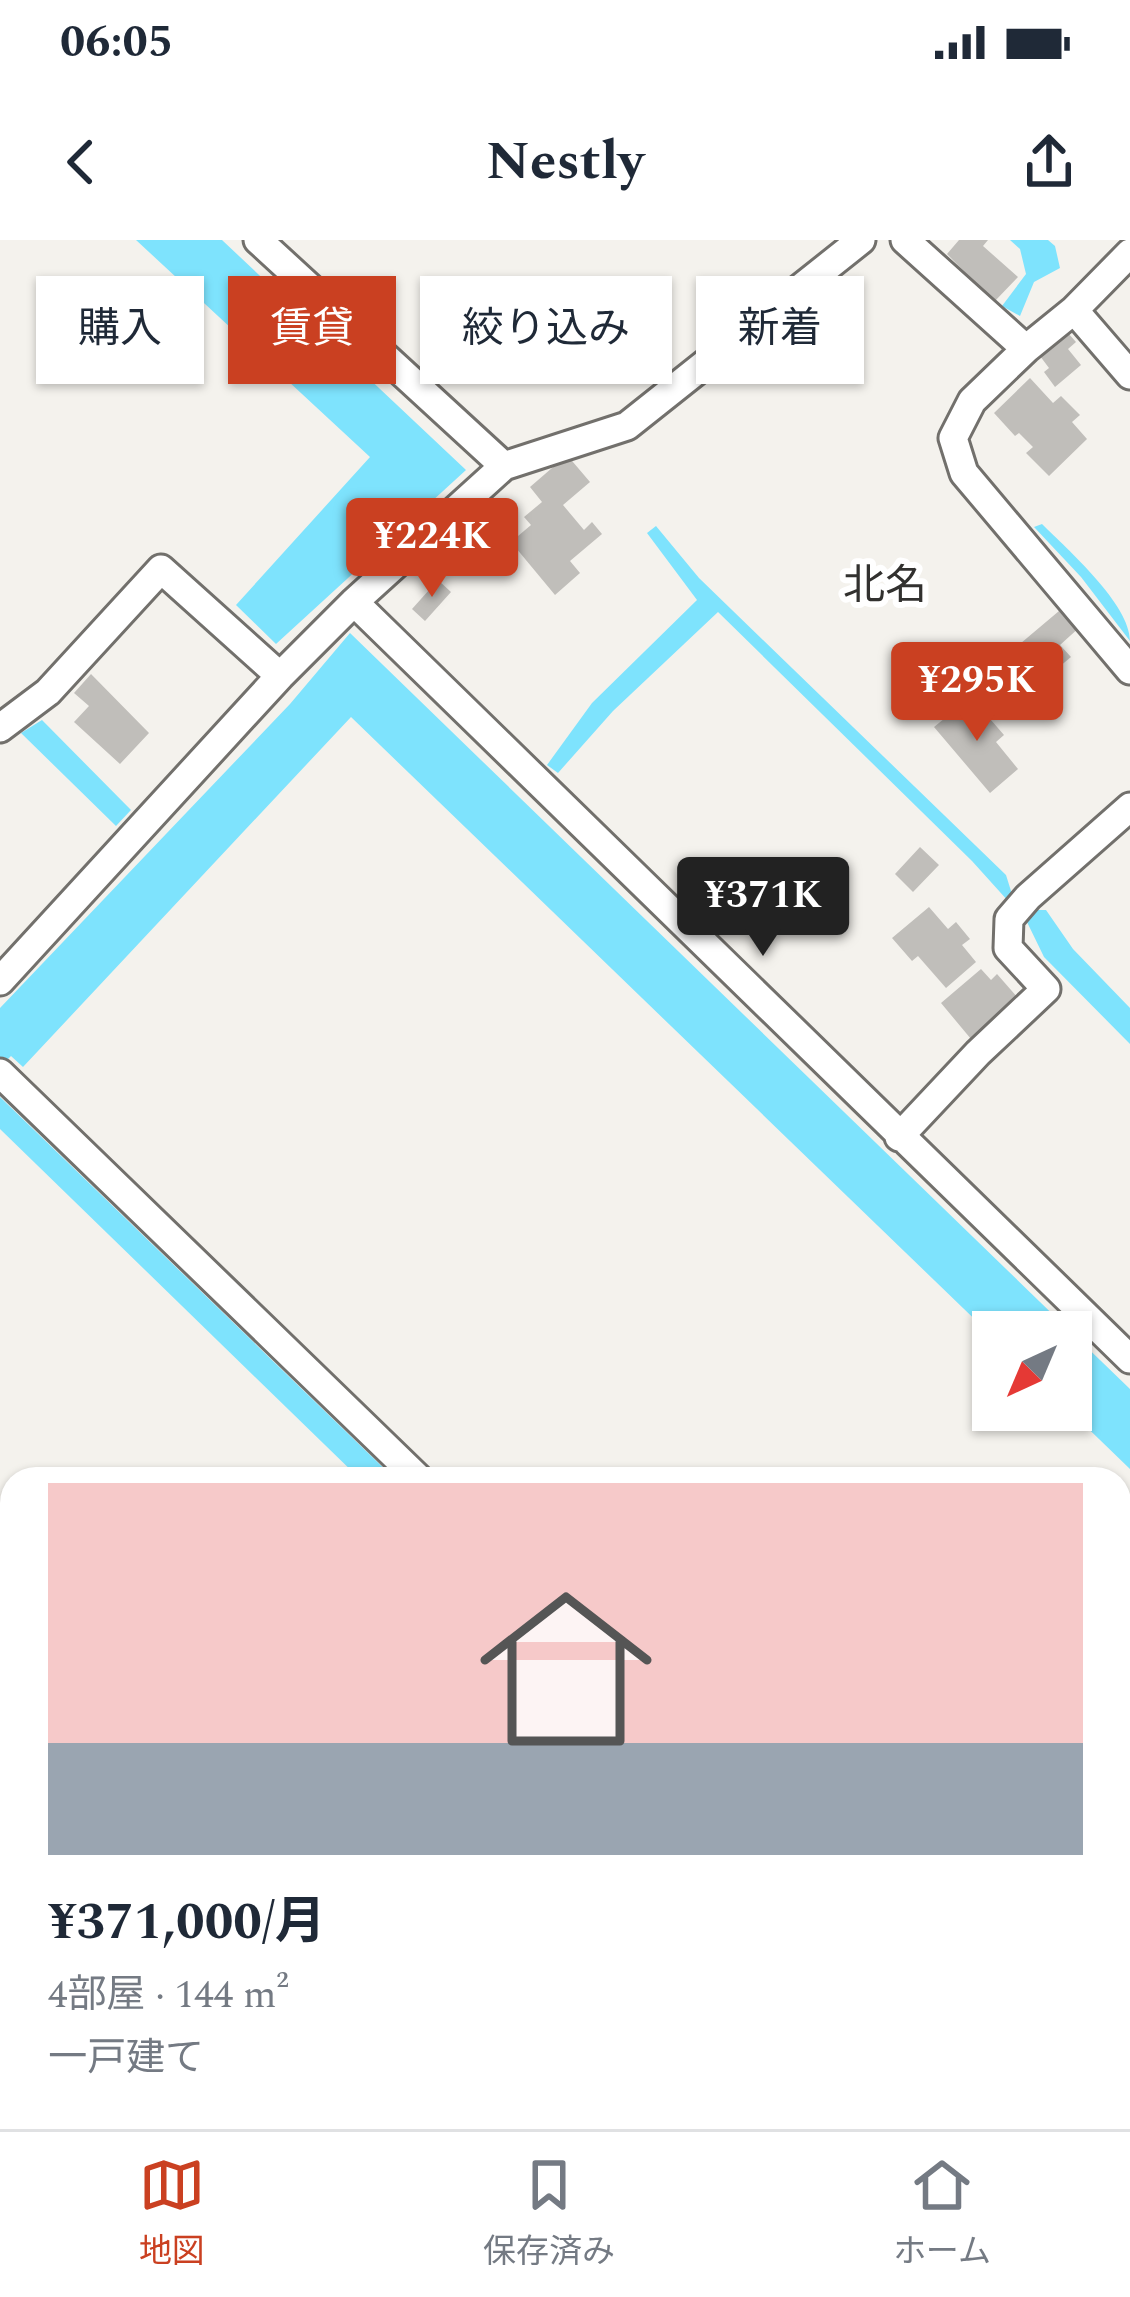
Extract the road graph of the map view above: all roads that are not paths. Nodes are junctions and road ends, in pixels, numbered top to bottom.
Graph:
1 (258, 240) edge
2 (861, 240) edge
3 (905, 240) edge
4 (1130, 253) edge
5 (1074, 310) junction
6 (1026, 349) junction
7 (1130, 375) edge
8 (504, 466) junction
9 (354, 602) junction
10 (1130, 670) edge
11 (280, 676) junction
12 (6, 715) edge
13 (1130, 807) edge
14 (0, 981) edge
15 (1, 1074) edge
16 (899, 1137) junction
17 (1130, 1359) edge
18 (407, 1467) edge

1 - 8 street
2 - 8 street
3 - 6 street
4 - 5 street
5 - 6 street
5 - 7 street
6 - 10 street
8 - 9 street
9 - 11 street
9 - 16 street
11 - 12 street
11 - 14 street
13 - 16 street
15 - 18 street
16 - 17 street

